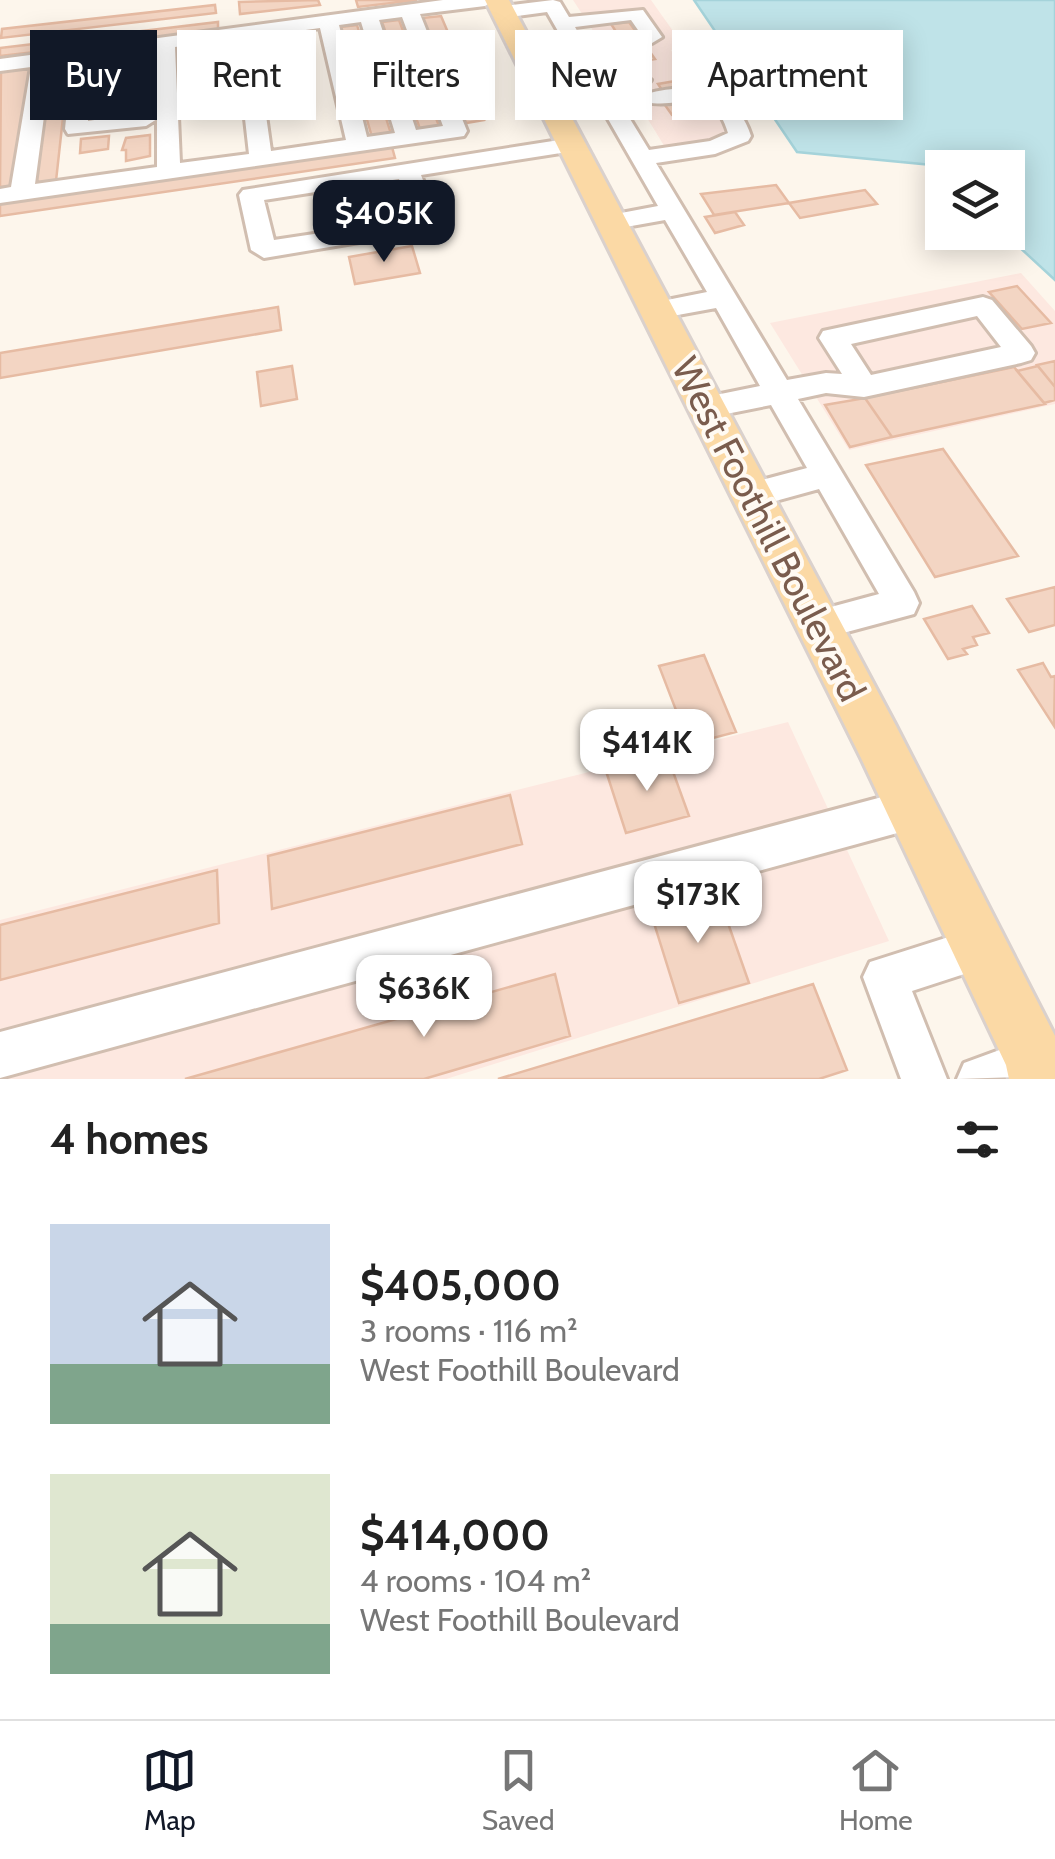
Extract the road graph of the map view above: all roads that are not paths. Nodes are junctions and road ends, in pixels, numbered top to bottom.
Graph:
1 (495, 4) edge
2 (409, 10) junction
3 (368, 16) junction
4 (328, 21) junction
5 (563, 23) junction
6 (260, 30) edge
7 (567, 30) edge
8 (647, 30) edge
9 (515, 40) edge
10 (177, 41) edge
11 (166, 43) junction
12 (157, 44) edge
13 (30, 61) edge
14 (0, 65) edge
15 (652, 96) edge
16 (30, 112) edge
17 (168, 117) junction
18 (77, 120) edge
19 (256, 120) edge
20 (559, 120) edge
21 (620, 120) edge
22 (125, 122) joint
23 (408, 138) junction
24 (358, 145) junction
25 (572, 146) junction
26 (74, 158) junction
27 (642, 158) junction
28 (261, 159) junction
29 (408, 170) junction
30 (169, 172) junction
31 (11, 195) edge
32 (673, 212) junction
33 (610, 222) junction
34 (724, 298) junction
35 (656, 310) junction
36 (864, 387) junction
37 (779, 392) junction
38 (706, 408) junction
39 (827, 475) junction
40 (750, 495) junction
41 (817, 625) junction
42 (912, 810) junction
43 (980, 948) junction
44 (0, 1055) edge
45 (1043, 1072) edge
46 (924, 1079) edge
47 (980, 1079) edge

1 - 2 lane
1 - 5 lane
1 - 9 main road, West Foothill Boulevard
2 - 3 lane
2 - 23 lane
3 - 4 lane
3 - 23 lane
4 - 6 lane
4 - 24 lane
5 - 7 lane
5 - 8 lane
10 - 11 lane
11 - 12 lane
11 - 17 lane
13 - 14 lane
15 - 27 lane
16 - 31 lane
17 - 22 lane
17 - 30 lane
18 - 26 lane
19 - 28 lane
20 - 25 main road, West Foothill Boulevard
21 - 27 lane
22 - 26 lane
23 - 24 lane
24 - 28 lane
25 - 29 lane
25 - 33 main road, West Foothill Boulevard
26 - 30 lane
26 - 31 lane
27 - 32 lane
28 - 30 lane
29 - 29 lane
32 - 33 lane
32 - 34 lane
33 - 35 main road, West Foothill Boulevard
34 - 35 lane
34 - 37 lane
35 - 38 main road, West Foothill Boulevard
36 - 36 lane
36 - 37 lane
37 - 38 lane
37 - 39 lane
38 - 40 main road, West Foothill Boulevard
39 - 40 lane
39 - 41 lane
40 - 41 main road, West Foothill Boulevard
41 - 42 main road, West Foothill Boulevard
42 - 43 main road, West Foothill Boulevard
42 - 44 lane
43 - 45 main road, West Foothill Boulevard
43 - 46 lane
45 - 47 lane

